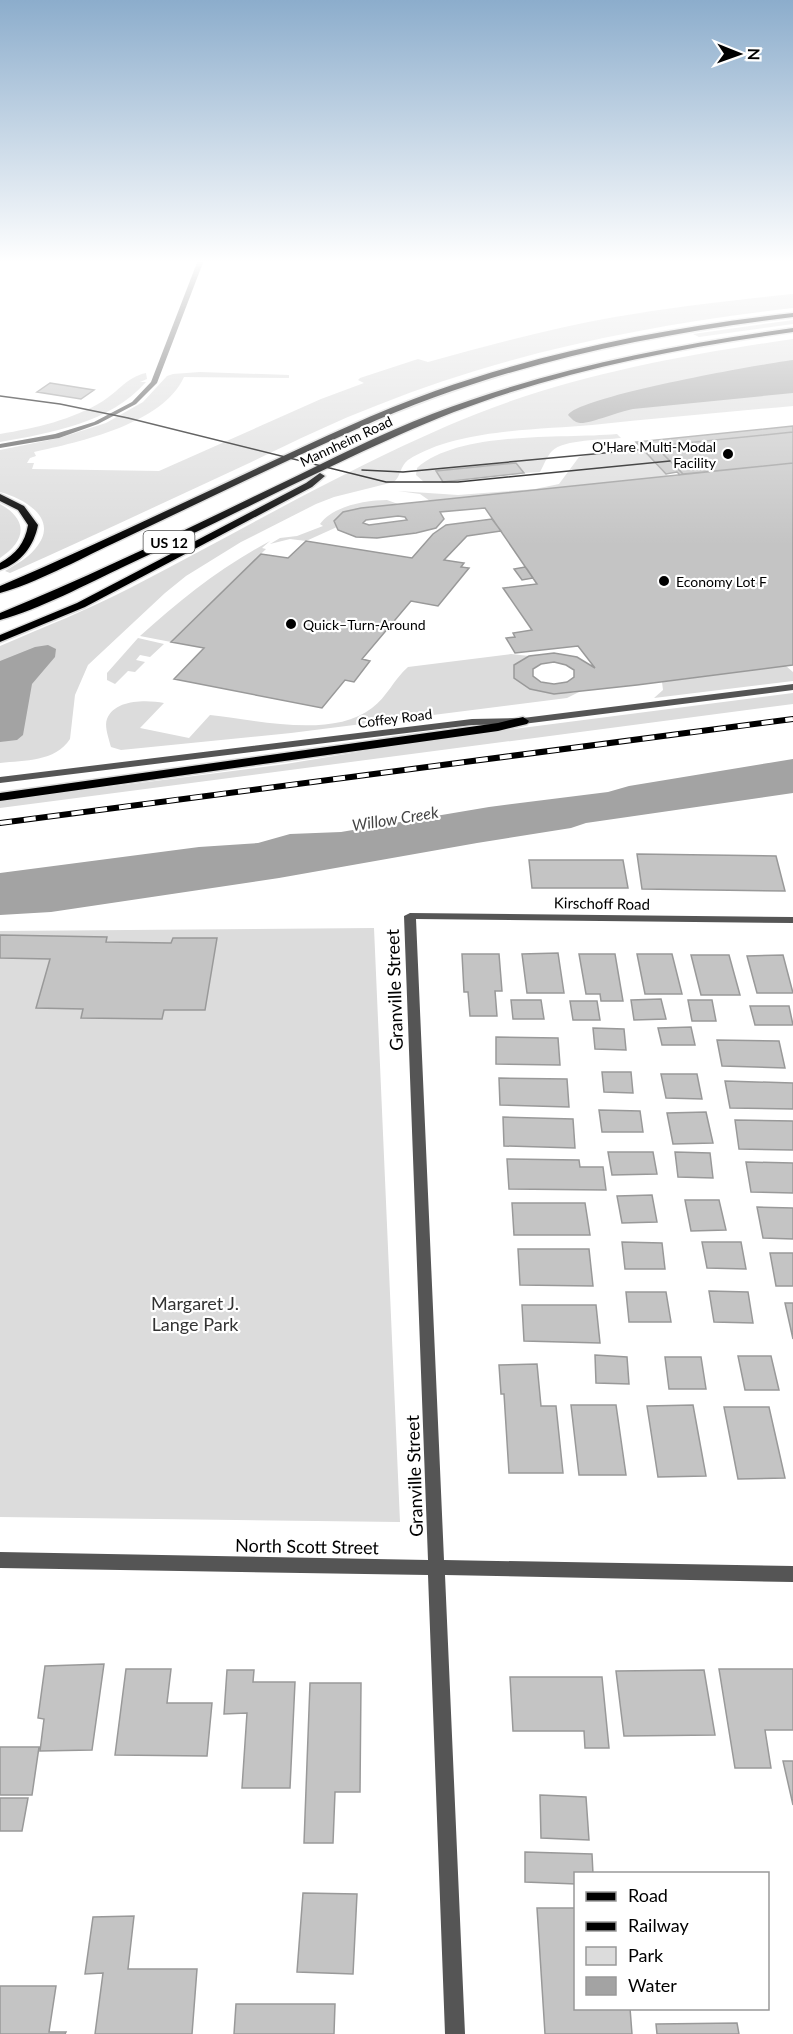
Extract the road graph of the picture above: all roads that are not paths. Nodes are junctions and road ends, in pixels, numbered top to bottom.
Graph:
1 (165, 355) edge
2 (569, 355) edge
3 (640, 355) edge
4 (0, 447) edge
5 (336, 461) junction
6 (0, 497) edge
7 (0, 567) edge
8 (0, 590) edge
9 (0, 617) edge
10 (0, 639) edge
11 (793, 687) edge
12 (523, 721) junction
13 (0, 780) edge
14 (0, 797) edge
15 (410, 916) joint
16 (793, 920) edge
17 (0, 1560) edge
18 (436, 1567) junction
19 (793, 1574) edge
20 (455, 2034) edge

1 - 4 street
2 - 8 main road, Mannheim Road / US 12
3 - 5 main road, Mannheim Road / US 12
5 - 9 main road, Mannheim Road / US 12
5 - 10 main road
6 - 7 main road
11 - 12 street, Coffey Road
12 - 13 street, Coffey Road
12 - 14 main road
15 - 16 street, Kirschoff Road
15 - 18 street, Granville Street
17 - 18 street, North Scott Street
18 - 19 street, North Scott Street
18 - 20 street, Granville Street

